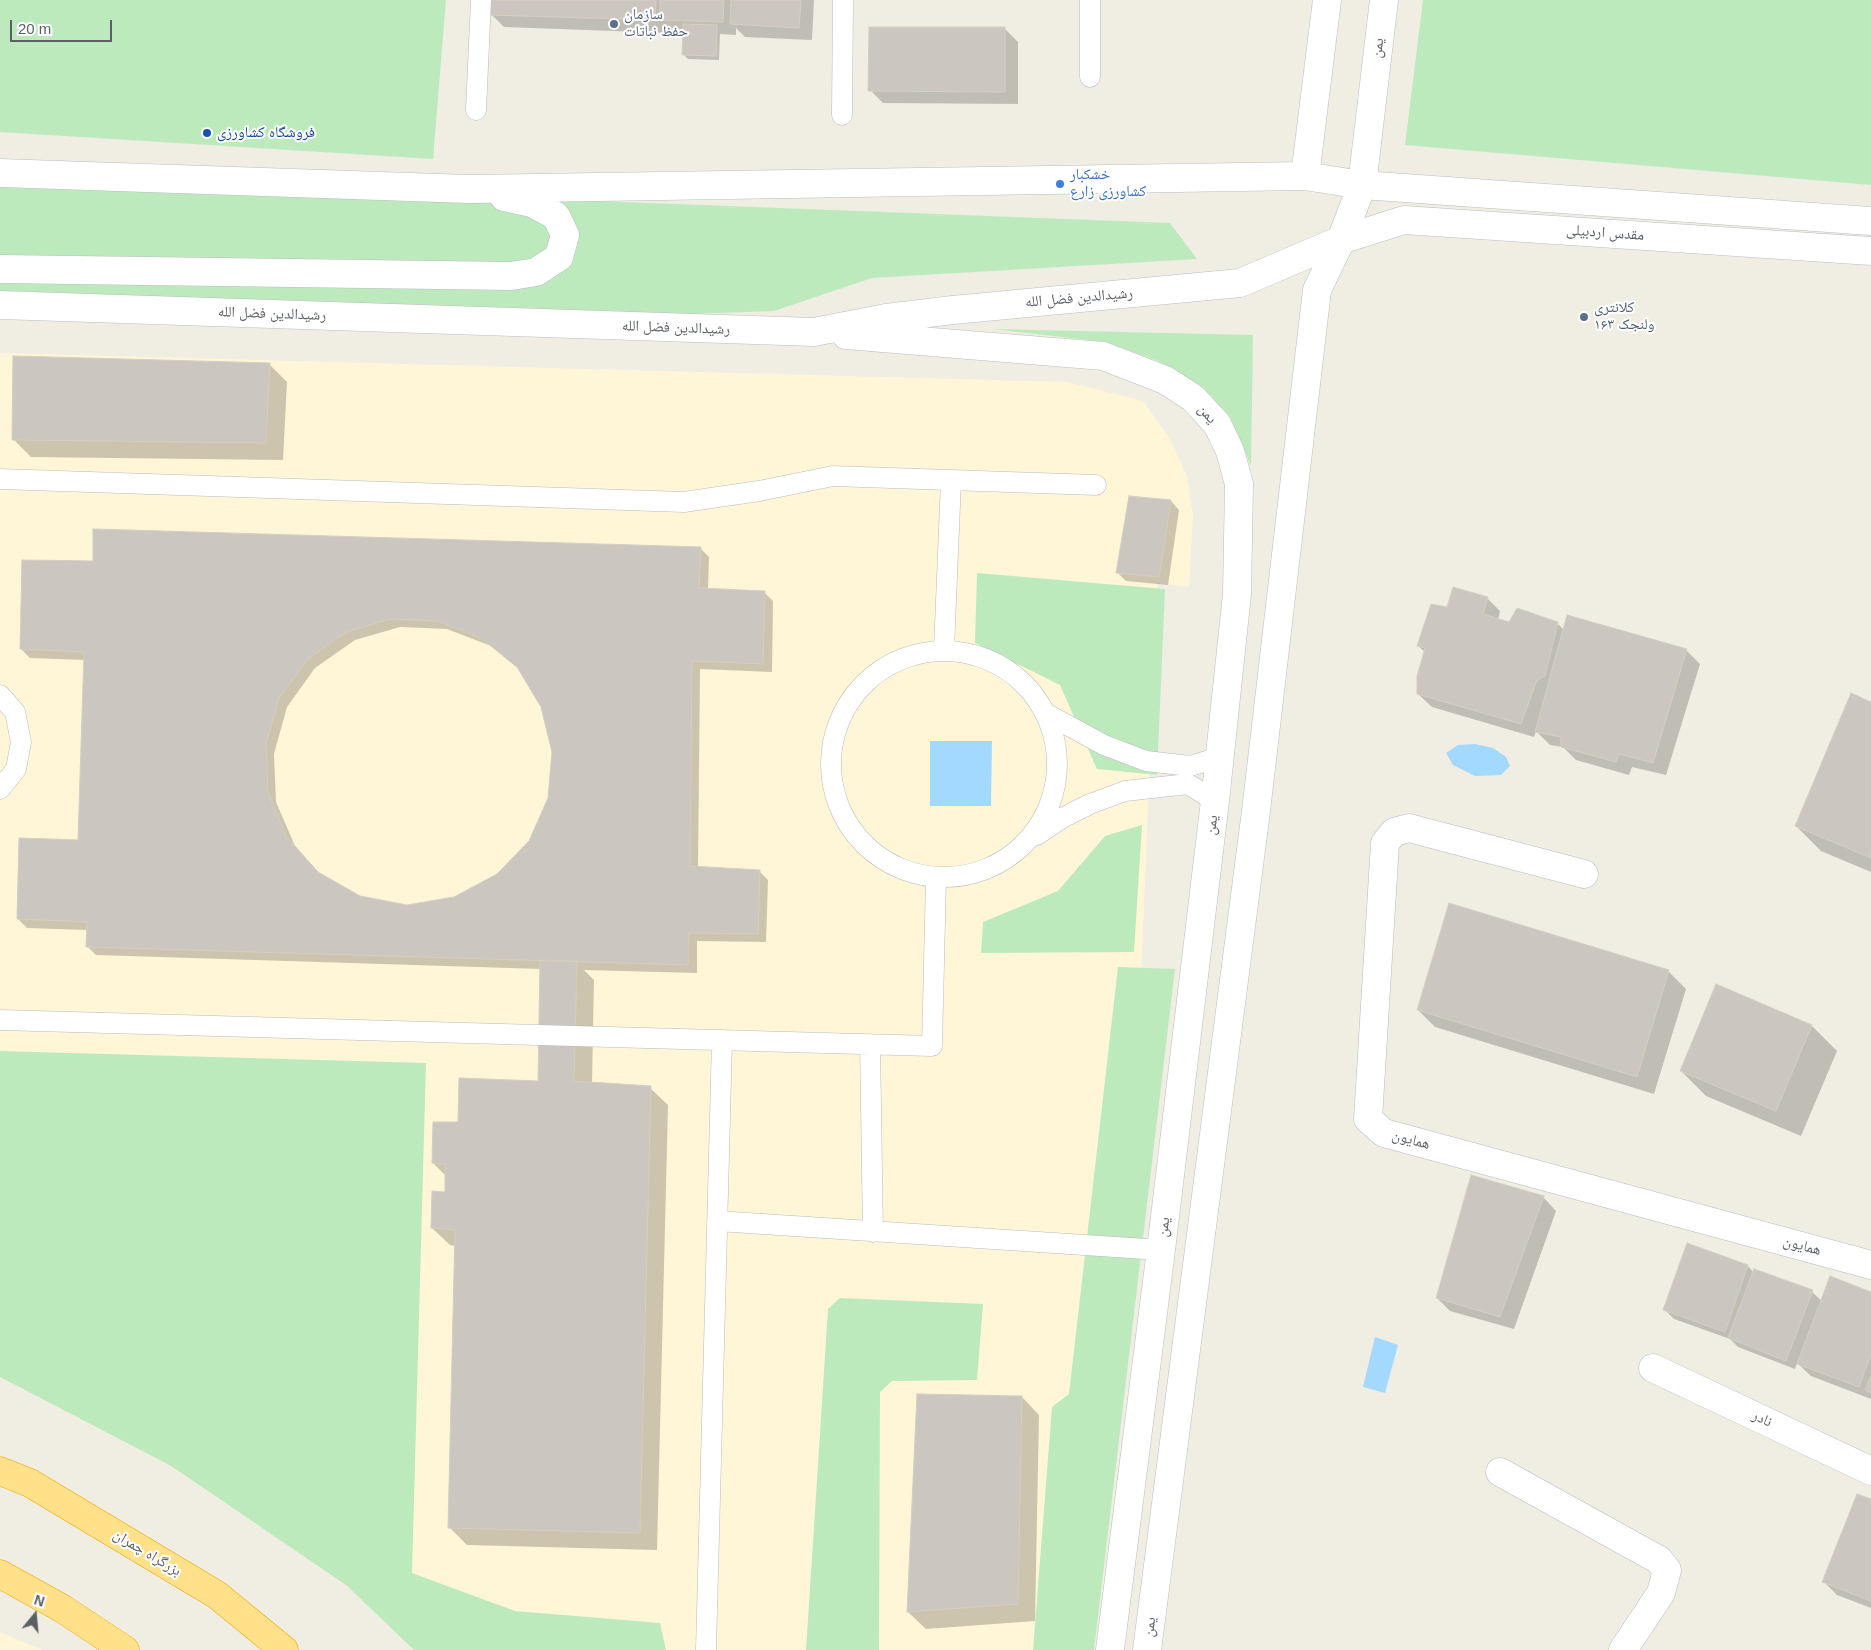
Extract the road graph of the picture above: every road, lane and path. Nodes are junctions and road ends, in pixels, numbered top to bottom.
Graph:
1 (481, 0) edge
2 (843, 0) edge
3 (1090, 0) edge
4 (1326, 0) edge
5 (1384, 0) edge
6 (1090, 76) dead end
7 (476, 110) dead end
8 (842, 115) dead end
9 (0, 173) edge
10 (1305, 176) junction
11 (1362, 185) junction
12 (469, 189) junction
13 (1871, 221) edge
14 (1341, 240) junction
15 (1871, 251) edge
16 (0, 269) edge
17 (0, 305) edge
18 (814, 332) junction
19 (0, 479) edge
20 (951, 480) junction
21 (1096, 485) dead end
22 (944, 650) junction
23 (0, 695) edge
24 (1046, 714) junction
25 (1220, 757) junction
26 (0, 789) edge
27 (1215, 801) junction
28 (1029, 841) junction
29 (1584, 874) dead end
30 (936, 878) junction
31 (0, 1020) edge
32 (722, 1040) junction
33 (870, 1044) junction
34 (717, 1221) junction
35 (873, 1232) junction
36 (1161, 1250) junction
37 (1871, 1265) edge
38 (1653, 1368) dead end
39 (0, 1471) edge
40 (1871, 1471) edge
41 (1500, 1472) dead end
42 (0, 1574) edge
43 (125, 1650) edge
44 (284, 1650) edge
45 (706, 1650) edge
46 (1110, 1650) edge
47 (1147, 1650) edge
48 (1623, 1650) edge

1 - 7 lane
2 - 8 lane
3 - 6 lane
4 - 10 main road
5 - 11 main road, یمن
9 - 12 main road
10 - 11 main road, مقدس اردبیلی
10 - 12 main road
11 - 13 main road, مقدس اردبیلی
11 - 14 main road, یمن
12 - 16 main road
14 - 15 main road, مقدس اردبیلی
14 - 18 main road, رشیدالدین فضل الله
14 - 47 main road, یمن
17 - 18 main road, رشیدالدین فضل الله
18 - 25 main road, یمن
19 - 20 lane
20 - 21 lane
20 - 22 lane
22 - 24 lane
22 - 30 lane
23 - 26 lane
24 - 25 lane
24 - 28 lane
25 - 27 main road, یمن
27 - 28 lane
27 - 36 main road, یمن
28 - 30 lane
29 - 37 main road, همایون
30 - 33 lane
31 - 32 lane
32 - 33 lane
32 - 34 lane
33 - 35 lane
34 - 35 lane
34 - 45 lane
35 - 36 lane
36 - 46 main road, یمن
38 - 40 main road, نادر
39 - 44 highway, بزرگراه چمران
41 - 48 main road
42 - 43 highway

